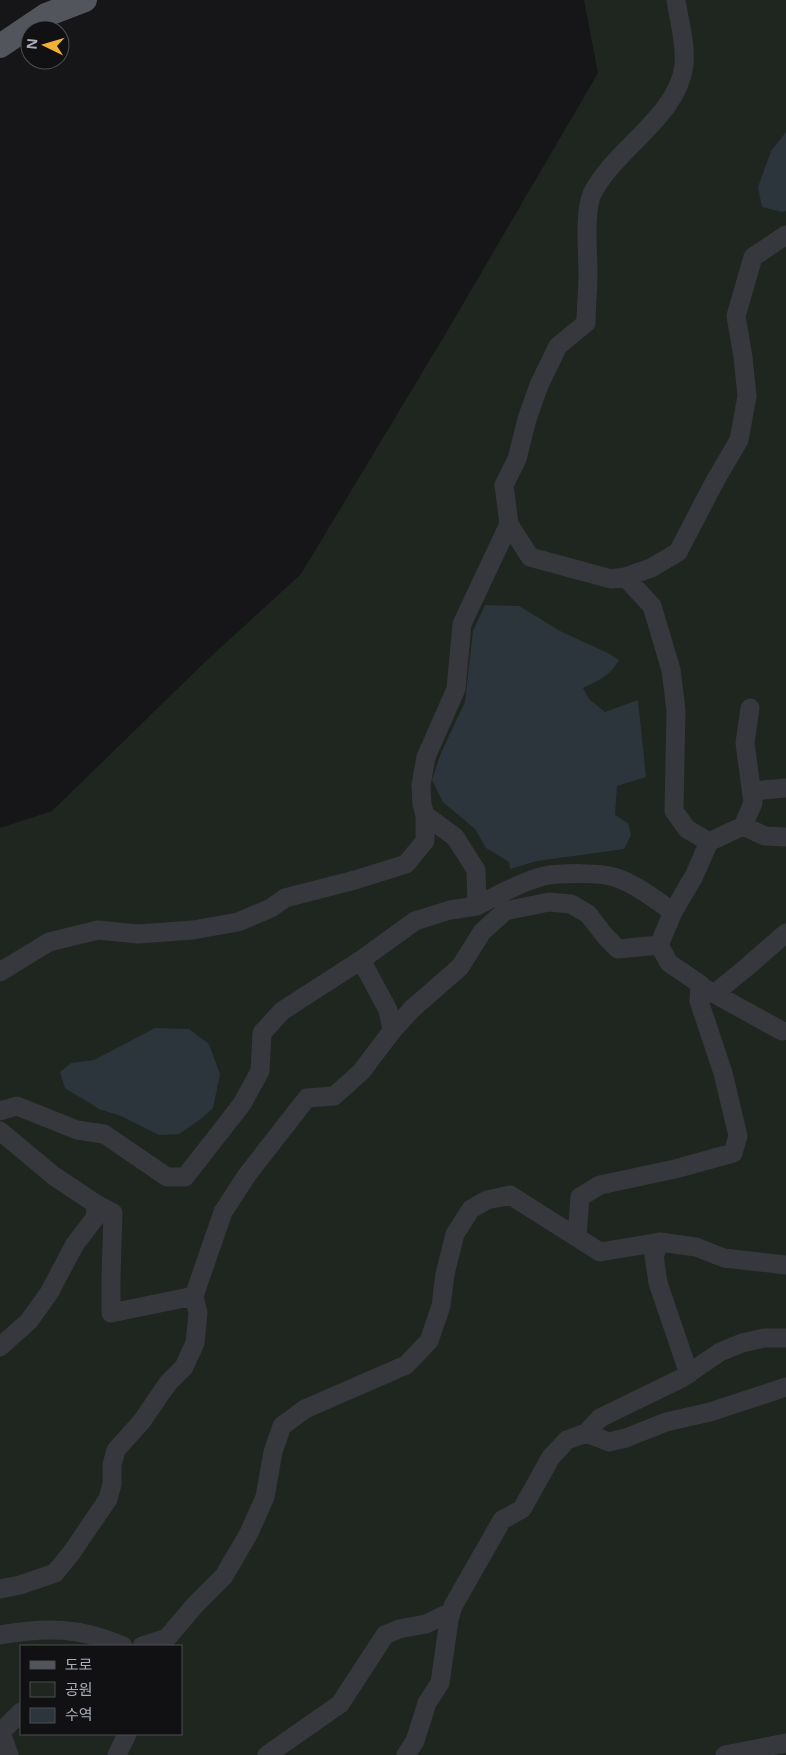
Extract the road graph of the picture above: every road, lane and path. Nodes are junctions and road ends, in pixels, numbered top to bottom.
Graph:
1 (85, 0) edge
2 (676, 0) edge
3 (0, 46) edge
4 (786, 234) edge
5 (509, 524) junction
6 (626, 577) junction
7 (750, 708) dead end
8 (786, 788) edge
9 (752, 791) junction
10 (425, 815) junction
11 (743, 826) junction
12 (786, 837) edge
13 (710, 842) junction
14 (477, 906) junction
15 (673, 912) junction
16 (786, 932) edge
17 (659, 945) junction
18 (362, 960) junction
19 (0, 972) edge
20 (707, 989) junction
21 (392, 1031) junction
22 (782, 1031) dead end
23 (0, 1111) edge
24 (0, 1131) edge
25 (96, 1204) junction
26 (576, 1236) junction
27 (660, 1242) junction
28 (786, 1265) edge
29 (194, 1296) junction
30 (786, 1338) edge
31 (0, 1347) edge
32 (689, 1374) junction
33 (786, 1386) edge
34 (586, 1433) junction
35 (0, 1589) edge
36 (451, 1612) junction
37 (0, 1635) edge
38 (165, 1642) edge
39 (121, 1645) edge
40 (148, 1645) edge
41 (20, 1713) edge
42 (127, 1735) edge
43 (786, 1743) edge
44 (9, 1755) edge
45 (117, 1755) edge
46 (267, 1755) edge
47 (406, 1755) edge
48 (725, 1755) edge

1 - 3 main road
2 - 5 lane
4 - 6 lane
5 - 6 lane
5 - 10 lane
6 - 13 lane
7 - 9 lane
8 - 9 lane
9 - 11 lane
10 - 14 lane
10 - 19 lane
11 - 12 lane
11 - 13 lane
13 - 15 lane
14 - 15 lane
14 - 18 lane
15 - 17 lane
16 - 20 lane
17 - 20 lane
17 - 21 lane
18 - 21 lane
18 - 23 lane
20 - 22 lane
20 - 26 lane
21 - 29 lane
24 - 25 lane
25 - 29 lane
25 - 31 lane
26 - 27 lane
26 - 38 lane
27 - 28 lane
27 - 32 lane
29 - 35 lane
30 - 32 lane
32 - 34 lane
33 - 34 lane
34 - 36 lane
36 - 46 lane
36 - 47 lane
37 - 39 lane
38 - 40 lane
41 - 44 lane
42 - 45 lane
43 - 48 lane

